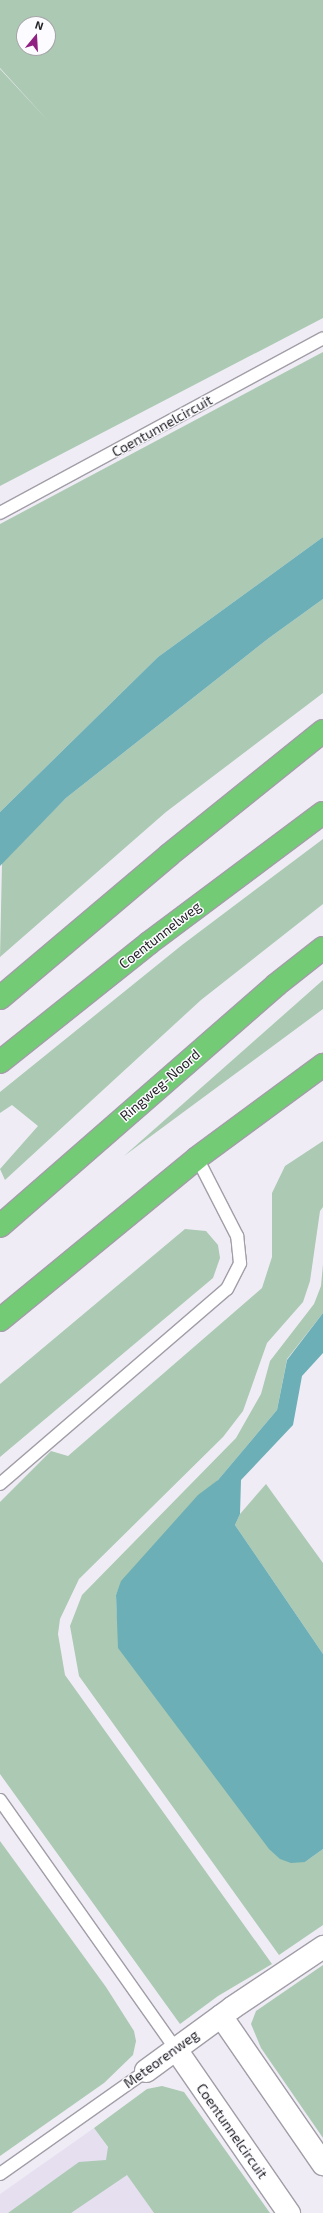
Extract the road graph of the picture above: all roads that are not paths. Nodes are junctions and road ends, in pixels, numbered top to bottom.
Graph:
1 (323, 338) edge
2 (0, 513) edge
3 (323, 732) edge
4 (323, 813) edge
5 (323, 948) edge
6 (0, 998) edge
7 (0, 1062) edge
8 (323, 1065) edge
9 (197, 1158) junction
10 (0, 1226) edge
11 (0, 1320) edge
12 (0, 1484) edge
13 (0, 1800) edge
14 (323, 1947) edge
15 (221, 2016) junction
16 (175, 2048) junction
17 (146, 2071) joint
18 (323, 2164) edge
19 (0, 2174) edge
20 (289, 2213) edge

1 - 2 lane, Coentunnelcircuit
3 - 6 highway
4 - 7 highway, Coentunnelweg
5 - 10 highway, Ringweg-Noord
8 - 9 highway
9 - 11 highway
9 - 12 lane
13 - 16 lane
14 - 15 street, Meteorenweg
15 - 16 street, Meteorenweg
15 - 18 street
16 - 17 street, Meteorenweg
16 - 20 street, Coentunnelcircuit
17 - 19 lane, Meteorenweg

